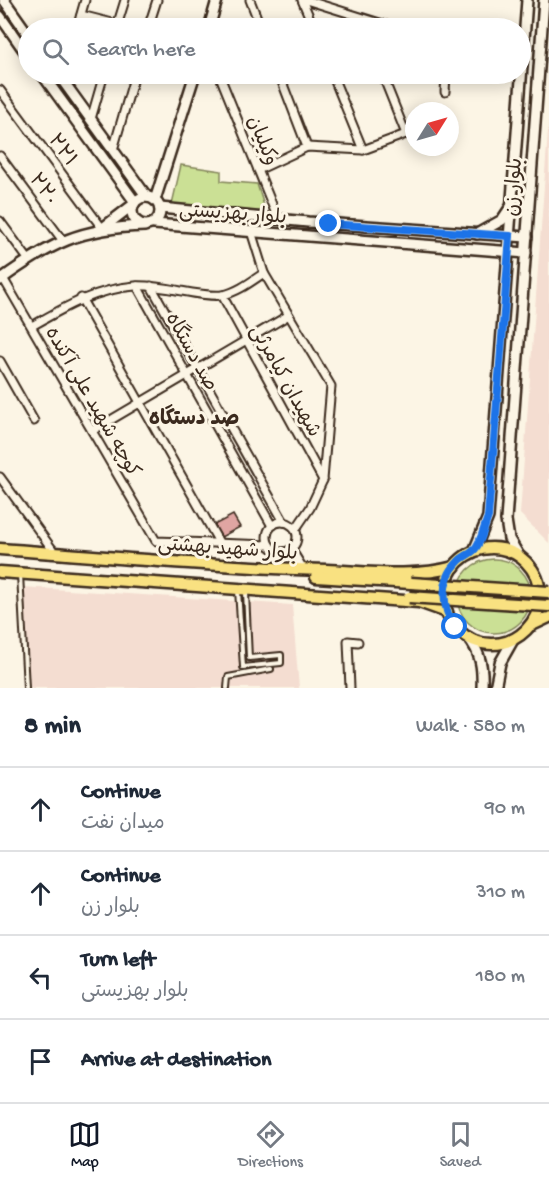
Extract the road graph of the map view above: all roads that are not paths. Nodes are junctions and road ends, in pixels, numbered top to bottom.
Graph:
1 (85, 0) edge
2 (124, 0) edge
3 (156, 0) edge
4 (218, 0) edge
5 (250, 0) edge
6 (304, 0) edge
7 (517, 0) edge
8 (527, 0) edge
9 (544, 0) edge
10 (6, 4) edge
11 (0, 15) edge
12 (81, 15) junction
13 (526, 15) junction
14 (80, 18) edge
15 (90, 18) edge
16 (119, 18) edge
17 (151, 18) edge
18 (212, 18) edge
19 (257, 18) edge
20 (310, 18) edge
21 (357, 18) edge
22 (526, 18) edge
23 (18, 20) edge
24 (18, 41) edge
25 (49, 84) edge
26 (67, 84) edge
27 (101, 84) edge
28 (132, 84) edge
29 (192, 84) edge
30 (223, 84) edge
31 (283, 84) edge
32 (336, 84) edge
33 (386, 84) edge
34 (445, 84) edge
35 (521, 84) edge
36 (0, 90) edge
37 (445, 92) dead end
38 (91, 120) junction
39 (307, 147) junction
40 (113, 150) junction
41 (363, 150) junction
42 (0, 156) edge
43 (258, 170) junction
44 (154, 202) junction
45 (512, 202) junction
46 (134, 203) junction
47 (278, 219) junction
48 (0, 221) edge
49 (308, 222) junction
50 (149, 225) junction
51 (103, 228) junction
52 (251, 231) junction
53 (477, 234) junction
54 (305, 236) junction
55 (510, 236) junction
56 (527, 237) junction
57 (63, 241) junction
58 (508, 251) junction
59 (525, 253) junction
60 (28, 259) junction
61 (264, 273) junction
62 (1, 279) edge
63 (137, 286) junction
64 (151, 286) junction
65 (222, 295) junction
66 (81, 298) junction
67 (290, 315) junction
68 (32, 326) junction
69 (247, 342) junction
70 (0, 361) edge
71 (198, 370) junction
72 (188, 376) junction
73 (139, 404) junction
74 (34, 421) dead end
75 (92, 431) junction
76 (0, 477) edge
77 (323, 480) junction
78 (489, 506) junction
79 (507, 507) junction
80 (284, 522) junction
81 (272, 526) junction
82 (295, 530) junction
83 (220, 544) junction
84 (269, 545) junction
85 (0, 549) edge
86 (291, 549) junction
87 (474, 551) junction
88 (55, 553) junction
89 (518, 554) junction
90 (197, 563) junction
91 (454, 567) junction
92 (304, 570) junction
93 (533, 570) junction
94 (0, 572) edge
95 (20, 573) junction
96 (417, 573) junction
97 (549, 578) edge
98 (196, 586) junction
99 (242, 589) junction
100 (549, 592) edge
101 (414, 599) junction
102 (549, 606) edge
103 (447, 612) junction
104 (549, 617) edge
105 (531, 625) junction
106 (468, 638) junction
107 (513, 640) junction
108 (358, 642) dead end
109 (482, 661) junction
110 (500, 663) junction
111 (271, 669) dead end
112 (26, 688) edge
113 (227, 688) edge
114 (350, 688) edge
115 (482, 688) edge
116 (495, 688) edge

1 - 12 street
2 - 16 street
3 - 17 street
4 - 18 main road
5 - 19 street
6 - 20 street
6 - 21 street
7 - 13 main road
8 - 13 main road, بلوار زن
9 - 56 main road, بلوار زن
10 - 11 main road
10 - 23 main road
11 - 24 main road
12 - 14 street
12 - 15 street
13 - 22 main road, بلوار زن
25 - 46 main road
26 - 38 main road
27 - 38 street
28 - 40 street
29 - 44 main road
30 - 43 street, وکیلیان
31 - 39 street
32 - 41 street
33 - 41 street
34 - 37 street
35 - 45 main road, بلوار زن
36 - 51 street, ۲۲۱
38 - 40 main road
39 - 41 street
39 - 43 street
40 - 44 main road
42 - 57 street, ۲۲۰
43 - 47 street, وکیلیان
44 - 46 main road
44 - 47 main road, بلوار بهزیستی
44 - 50 main road
45 - 53 main road
45 - 55 main road, بلوار زن
46 - 50 main road
46 - 51 main road
47 - 49 main road, بلوار بهزیستی
48 - 60 street
49 - 53 main road, بلوار بهزیستی
49 - 54 main road
50 - 51 main road, بلوار بهزیستی
50 - 52 main road, بلوار بهزیستی
51 - 57 main road
52 - 54 main road, بلوار بهزیستی
52 - 61 street
53 - 55 main road, بلوار بهزیستی
54 - 58 main road, بلوار بهزیستی
55 - 56 main road, بلوار بهزیستی
55 - 58 main road, بلوار زن
56 - 59 main road, بلوار زن
57 - 60 main road
58 - 59 main road, بلوار بهزیستی
58 - 78 main road, بلوار زن
59 - 79 main road, بلوار زن
60 - 62 main road
61 - 65 street
61 - 67 street
62 - 68 street, کوچه شهید علی آکنده
63 - 64 street
63 - 66 street
63 - 72 street, صد دستگاه
64 - 65 street
64 - 71 street, صد دستگاه
65 - 69 street, شهیدان کیامرثی
66 - 68 street
66 - 73 street
67 - 69 street
67 - 77 street
68 - 75 street, کوچه شهید علی آکنده
69 - 71 street
69 - 77 street, شهیدان کیامرثی
70 - 74 street
71 - 72 street
71 - 80 street, صد دستگاه
72 - 73 street
72 - 81 street, صد دستگاه
73 - 75 street
73 - 83 street
75 - 83 street, کوچه شهید علی آکنده
76 - 88 street
77 - 82 street
78 - 79 main road
78 - 87 main road, بلوار زن
79 - 89 main road, بلوار زن
80 - 81 street
80 - 82 street
81 - 84 street
82 - 86 street
83 - 84 street
84 - 86 street
85 - 88 main road, بلوار شهید بهشتی
86 - 92 street
87 - 89 main road
87 - 91 main road
88 - 90 main road, بلوار شهید بهشتی
89 - 93 main road
90 - 92 main road, بلوار شهید بهشتی
90 - 100 main road, bridge
91 - 96 main road, بلوار شهید بهشتی
91 - 103 main road
92 - 96 main road, بلوار شهید بهشتی
93 - 97 main road
93 - 105 main road
94 - 95 main road, بلوار شهید بهشتی
95 - 98 main road, بلوار شهید بهشتی
95 - 112 lane
96 - 101 main road
98 - 99 main road, بلوار شهید بهشتی
98 - 101 main road
99 - 99 lane
99 - 101 main road, بلوار شهید بهشتی
101 - 102 main road, bridge
101 - 103 main road, بلوار شهید بهشتی
103 - 106 main road
104 - 105 main road
105 - 107 main road
106 - 107 main road
106 - 109 main road
107 - 110 main road
108 - 114 street
109 - 110 main road
109 - 115 main road
110 - 116 main road
111 - 113 lane

